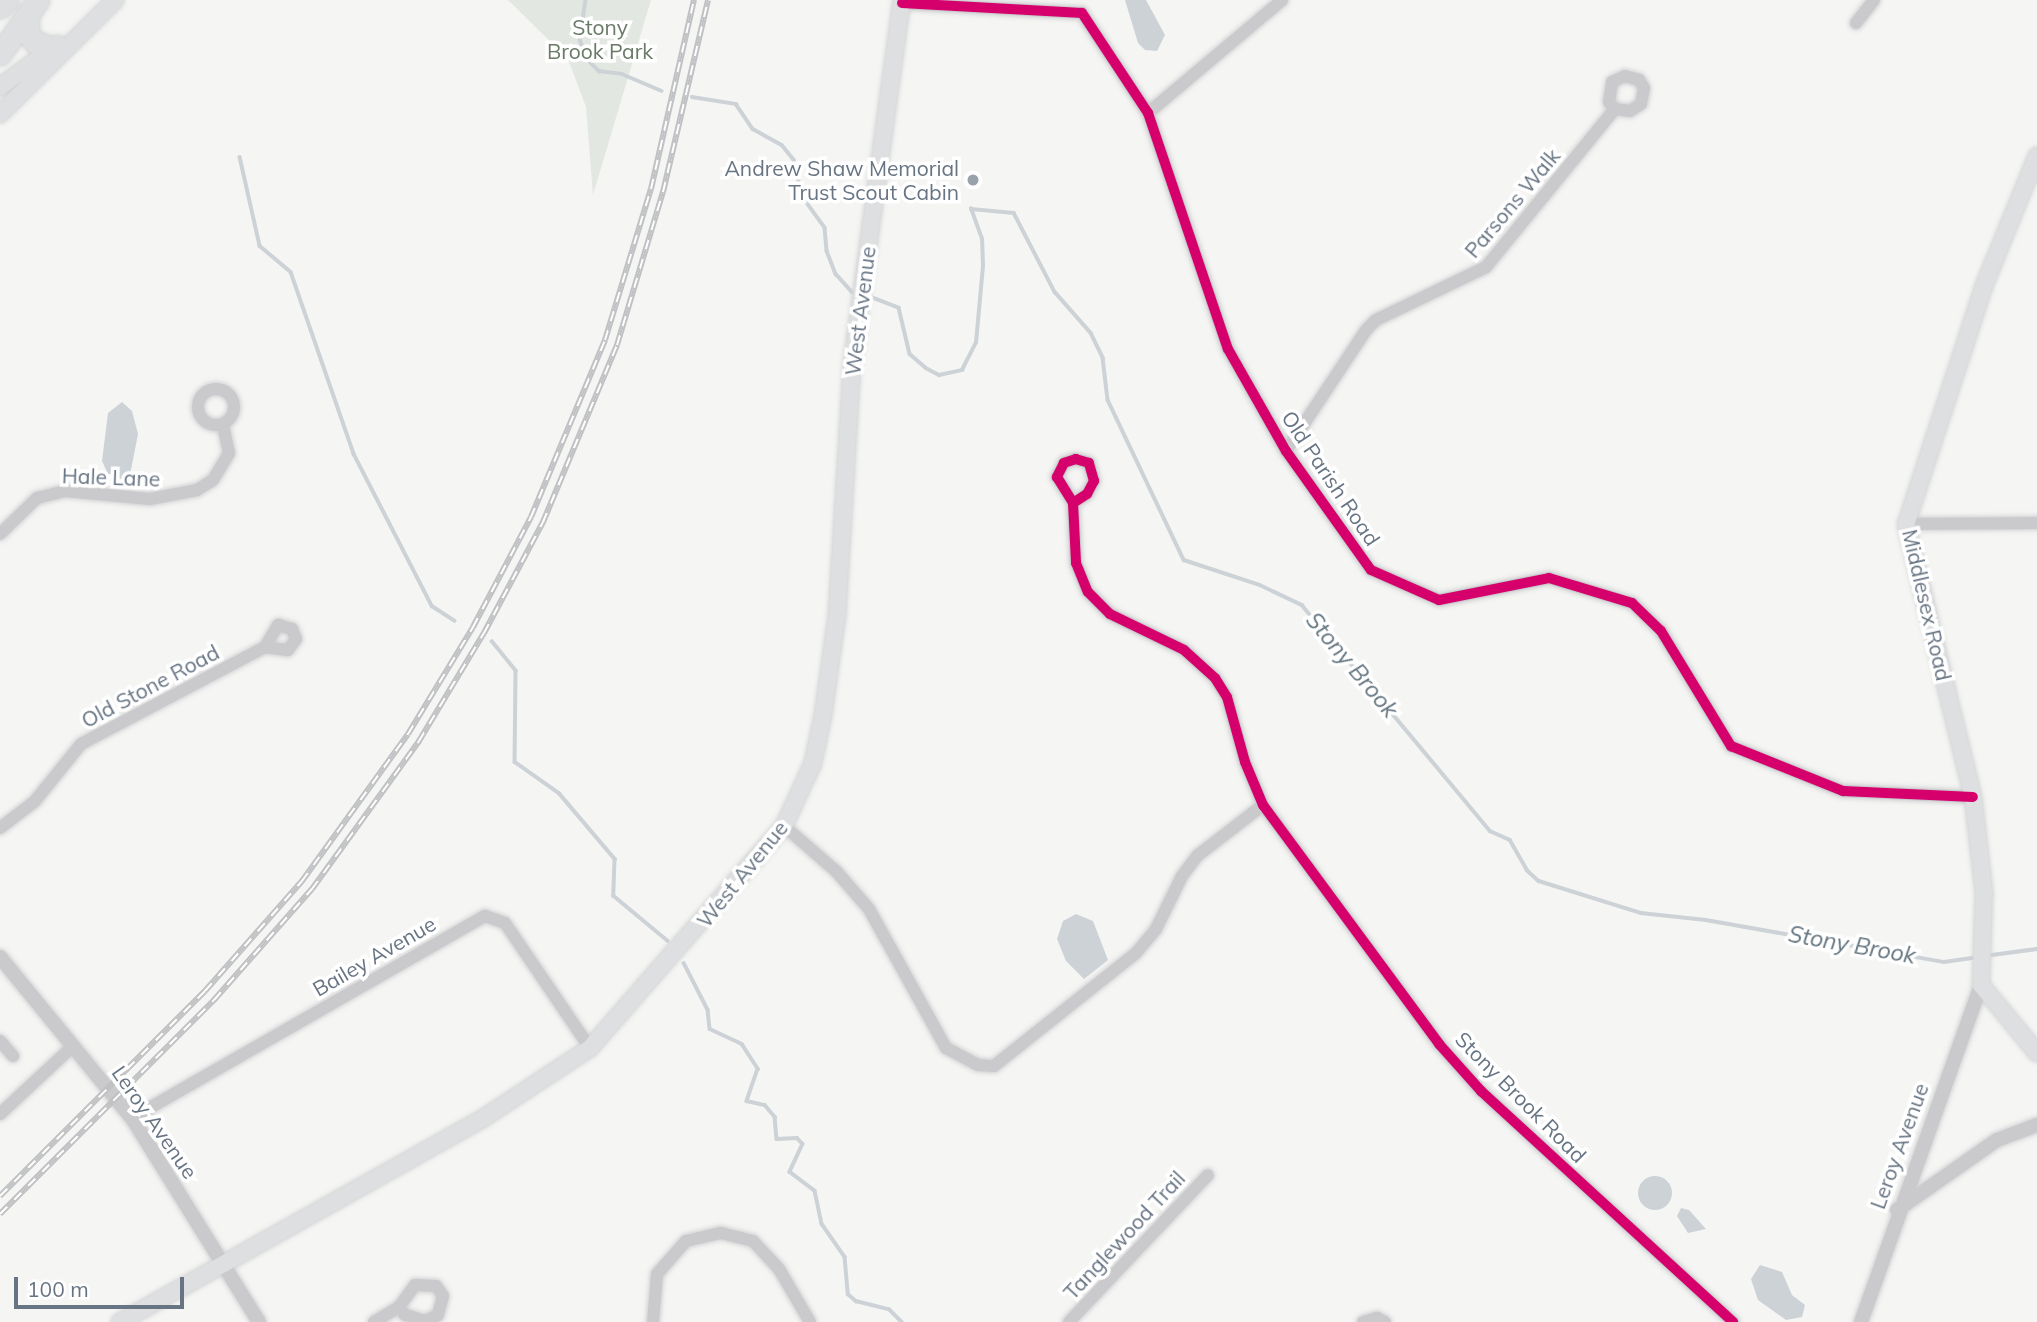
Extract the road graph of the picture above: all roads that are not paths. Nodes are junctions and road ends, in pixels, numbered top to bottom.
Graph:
1 (7, 0) edge
2 (1282, 0) edge
3 (1874, 0) edge
4 (37, 1) edge
5 (902, 1) edge
6 (111, 4) edge
7 (0, 7) edge
8 (1856, 23) dead end
9 (53, 48) junction
10 (0, 54) edge
11 (0, 87) edge
12 (1615, 109) dead end
13 (1148, 113) junction
14 (0, 114) edge
15 (2037, 156) edge
16 (223, 425) dead end
17 (1286, 452) junction
18 (1073, 503) dead end
19 (2037, 523) edge
20 (1906, 524) junction
21 (0, 534) edge
22 (265, 647) dead end
23 (1973, 797) junction
24 (1263, 805) junction
25 (784, 825) junction
26 (0, 828) edge
27 (0, 957) edge
28 (1981, 985) junction
29 (0, 1041) edge
30 (73, 1045) junction
31 (590, 1048) junction
32 (2037, 1053) edge
33 (13, 1056) dead end
34 (0, 1114) edge
35 (132, 1118) junction
36 (2037, 1125) edge
37 (1208, 1175) dead end
38 (1897, 1210) junction
39 (224, 1266) junction
40 (399, 1307) dead end
41 (120, 1322) edge
42 (259, 1322) edge
43 (374, 1322) edge
44 (653, 1322) edge
45 (810, 1322) edge
46 (1069, 1322) edge
47 (1363, 1322) edge
48 (1385, 1322) edge
49 (1733, 1322) edge
50 (1861, 1322) edge

1 - 7 highway
2 - 13 street
3 - 8 street
4 - 9 highway
4 - 10 highway
5 - 13 street, Old Parish Road
5 - 25 main road, West Avenue
6 - 9 main road
6 - 14 main road
9 - 11 main road
12 - 17 street, Parsons Walk
13 - 17 street, Old Parish Road
15 - 20 main road, Middlesex Road
16 - 21 street, Hale Lane
17 - 23 street, Old Parish Road
18 - 24 street, Stony Brook Road
19 - 20 street
20 - 23 main road, Middlesex Road
22 - 26 street, Old Stone Road
23 - 28 main road, Middlesex Road
24 - 25 street
24 - 49 street, Stony Brook Road
25 - 31 main road, West Avenue
27 - 30 street, Leroy Avenue
28 - 32 main road
28 - 38 street, Leroy Avenue
29 - 33 street
30 - 34 street
30 - 35 street, Leroy Avenue
31 - 35 street, Bailey Avenue
31 - 39 main road, West Avenue
35 - 39 street, Leroy Avenue
36 - 38 street
37 - 46 street, Tanglewood Trail
38 - 50 street, Leroy Avenue
39 - 41 main road, West Avenue
39 - 42 street, Leroy Avenue
40 - 43 street
44 - 45 street
47 - 48 street

